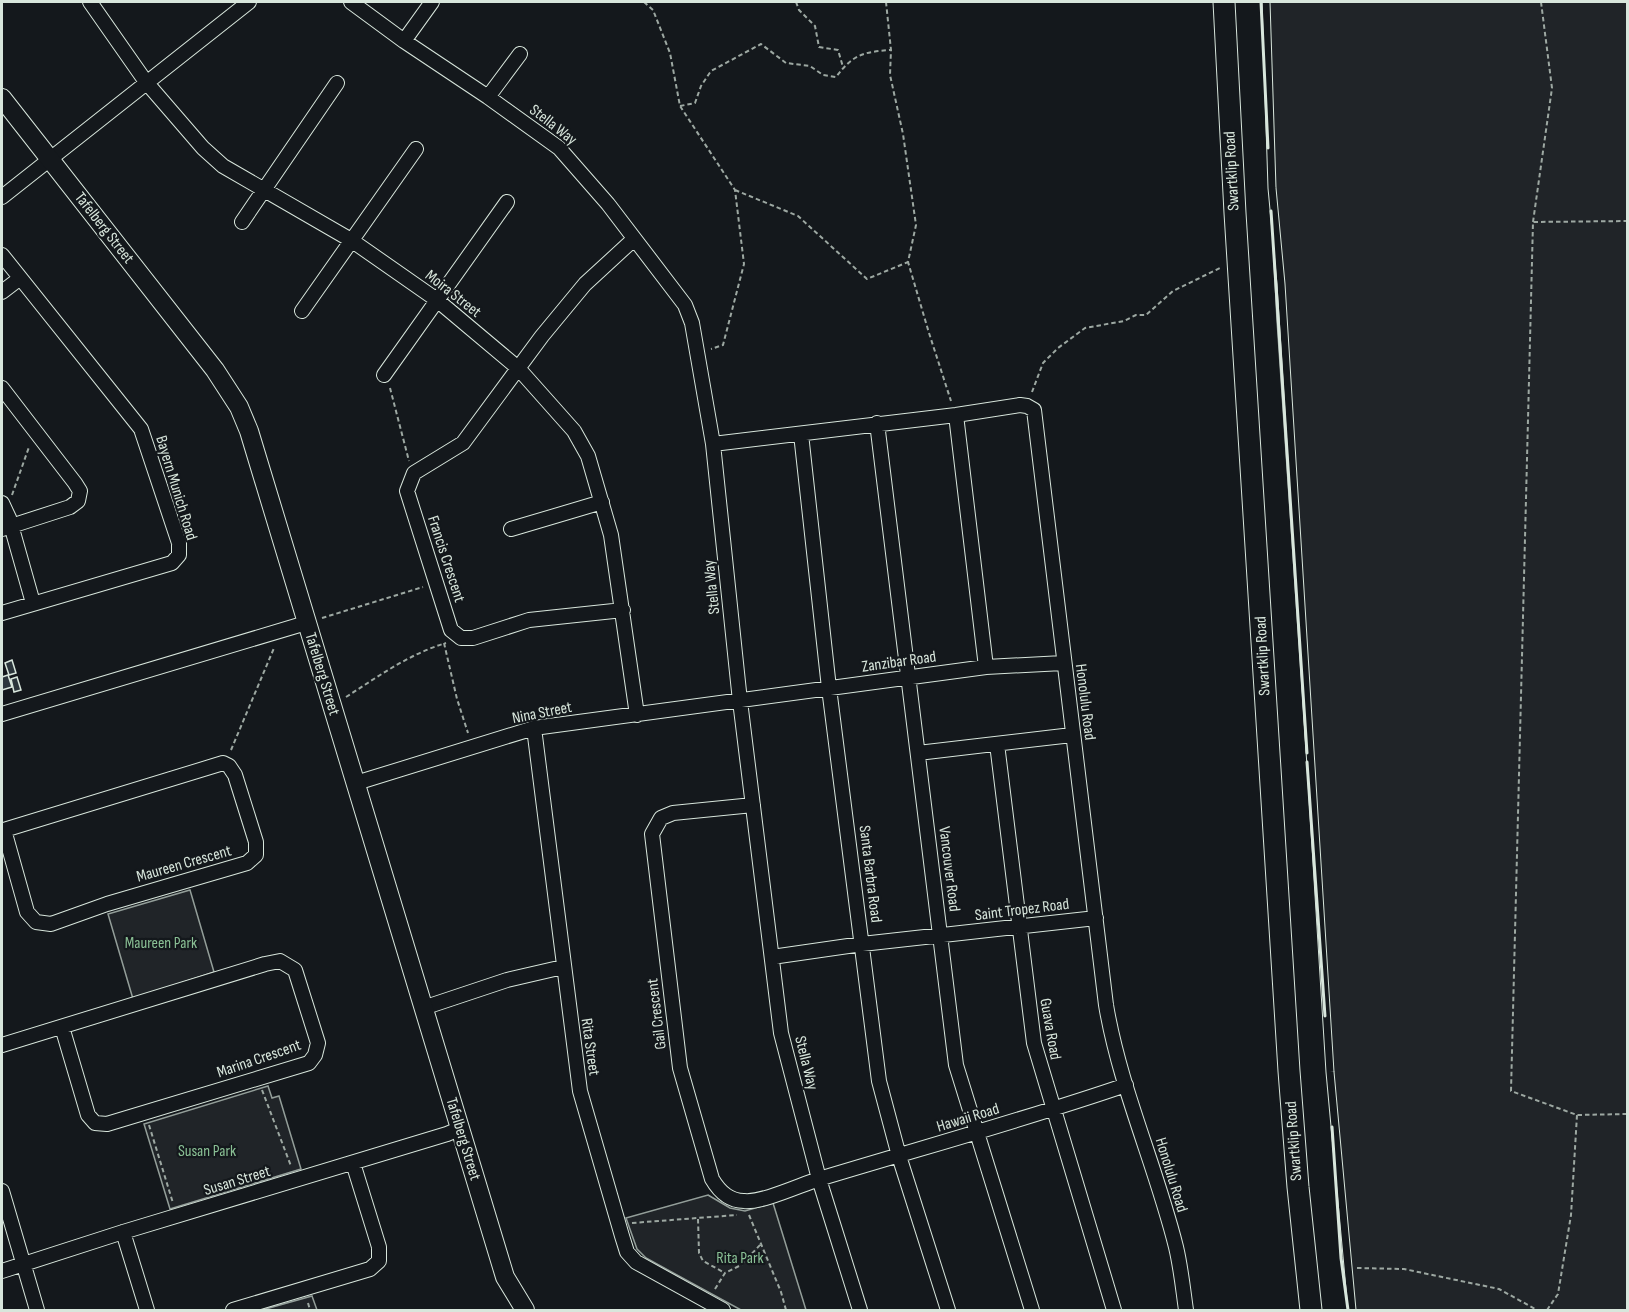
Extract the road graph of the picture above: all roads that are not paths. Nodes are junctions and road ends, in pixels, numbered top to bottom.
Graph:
1 (90, 2) edge
2 (249, 2) edge
3 (351, 2) edge
4 (432, 2) edge
5 (1224, 2) edge
6 (1266, 2) edge
7 (404, 41) junction
8 (520, 54) dead end
9 (146, 82) junction
10 (336, 83) dead end
11 (488, 97) junction
12 (2, 98) edge
13 (416, 149) dead end
14 (50, 159) junction
15 (262, 190) junction
16 (2, 197) edge
17 (507, 202) dead end
18 (242, 222) dead end
19 (634, 239) junction
20 (351, 240) junction
21 (2, 255) edge
22 (19, 279) junction
23 (2, 292) edge
24 (437, 300) junction
25 (302, 312) dead end
26 (518, 368) junction
27 (384, 375) road end
28 (2, 388) edge
29 (956, 415) junction
30 (877, 423) junction
31 (801, 434) junction
32 (713, 444) junction
33 (602, 502) junction
34 (4, 506) edge
35 (6, 527) edge
36 (511, 529) dead end
37 (33, 603) junction
38 (623, 610) junction
39 (2, 613) edge
40 (311, 621) junction
41 (1063, 663) junction
42 (986, 667) junction
43 (909, 678) junction
44 (829, 688) junction
45 (740, 701) junction
46 (2, 714) edge
47 (637, 715) junction
48 (534, 728) junction
49 (1072, 735) junction
50 (997, 744) junction
51 (918, 753) junction
52 (356, 783) junction
53 (753, 805) junction
54 (3, 830) edge
55 (1096, 918) junction
56 (1019, 927) junction
57 (941, 936) junction
58 (862, 944) junction
59 (772, 957) junction
60 (563, 967) junction
61 (423, 1008) junction
62 (62, 1027) junction
63 (2, 1045) edge
64 (1126, 1085) junction
65 (1053, 1110) junction
66 (459, 1129) junction
67 (979, 1132) junction
68 (899, 1156) junction
69 (353, 1163) junction
70 (819, 1179) junction
71 (2, 1191) edge
72 (123, 1232) junction
73 (23, 1265) junction
74 (2, 1271) edge
75 (37, 1311) edge
76 (147, 1311) edge
77 (233, 1311) edge
78 (525, 1311) edge
79 (723, 1311) edge
80 (860, 1311) edge
81 (948, 1311) edge
82 (1032, 1311) edge
83 (1114, 1311) edge
84 (1186, 1311) edge
85 (1311, 1311) edge
86 (1352, 1311) edge

1 - 9 street, Moira Street
2 - 9 street
3 - 7 street, Stella Way
4 - 7 street
5 - 85 main road, Swartklip Road
6 - 86 lane
7 - 11 street, Stella Way
8 - 11 street
9 - 14 street
9 - 15 street, Moira Street
10 - 15 street
11 - 19 street, Stella Way
12 - 14 street, Tafelberg Street
13 - 20 street
14 - 16 street
14 - 40 street, Tafelberg Street
15 - 18 street
15 - 20 street, Moira Street
17 - 24 street
19 - 26 street
19 - 32 street, Stella Way
20 - 24 street, Moira Street
20 - 25 street
21 - 22 street, Bayern Munich Road
22 - 23 street
22 - 37 street, Bayern Munich Road
24 - 26 street, Moira Street
24 - 27 street
26 - 33 street, Moira Street
26 - 38 street, Francis Crescent
28 - 35 street
29 - 30 street
29 - 41 street, Honolulu Road
29 - 42 street
30 - 31 street
30 - 43 street, Vancouver Road
31 - 32 street
31 - 44 street, Santa Barbra Road
32 - 45 street, Stella Way
33 - 36 street
33 - 38 street, Moira Street
34 - 35 street
35 - 37 street
37 - 39 street, Bayern Munich Road
38 - 47 street, Moira Street
40 - 46 street
40 - 52 street, Tafelberg Street
41 - 42 street, Zanzibar Road
41 - 49 street, Honolulu Road
42 - 43 street, Zanzibar Road
43 - 44 street, Zanzibar Road
43 - 51 street, Vancouver Road
44 - 45 street, Zanzibar Road
44 - 58 street, Santa Barbra Road
45 - 47 street, Nina Street
45 - 53 street, Stella Way
47 - 48 street, Nina Street
48 - 52 street, Nina Street
48 - 60 street, Rita Street
49 - 50 street
49 - 55 street, Honolulu Road
50 - 51 street
50 - 56 street, Guava Road
51 - 57 street, Vancouver Road
52 - 61 street, Tafelberg Street
53 - 59 street, Stella Way
53 - 70 street, Gail Crescent
54 - 54 street, Maureen Crescent
55 - 56 street, Saint Tropez Road
55 - 64 street, Honolulu Road
56 - 57 street, Saint Tropez Road
56 - 65 street, Guava Road
57 - 58 street, Saint Tropez Road
57 - 67 street, Vancouver Road
58 - 59 street, Saint Tropez Road
58 - 68 street, Santa Barbra Road
59 - 70 street, Stella Way
60 - 61 street
60 - 79 street, Rita Street
61 - 66 street, Tafelberg Street
62 - 62 street, Marina Crescent
62 - 63 street, Marina Crescent
64 - 65 street, Hawaii Road
64 - 84 street, Honolulu Road
65 - 67 street, Hawaii Road
65 - 83 street, Guava Road
66 - 69 street, Susan Street
66 - 78 street, Tafelberg Street
67 - 68 street, Hawaii Road
67 - 82 street, Vancouver Road
68 - 70 street, Hawaii Road
68 - 81 street, Santa Barbra Road
69 - 72 street, Susan Street
69 - 77 street
70 - 80 street, Stella Way
71 - 73 street
72 - 73 street, Susan Street
72 - 76 street
73 - 74 street, Susan Street
73 - 75 street

